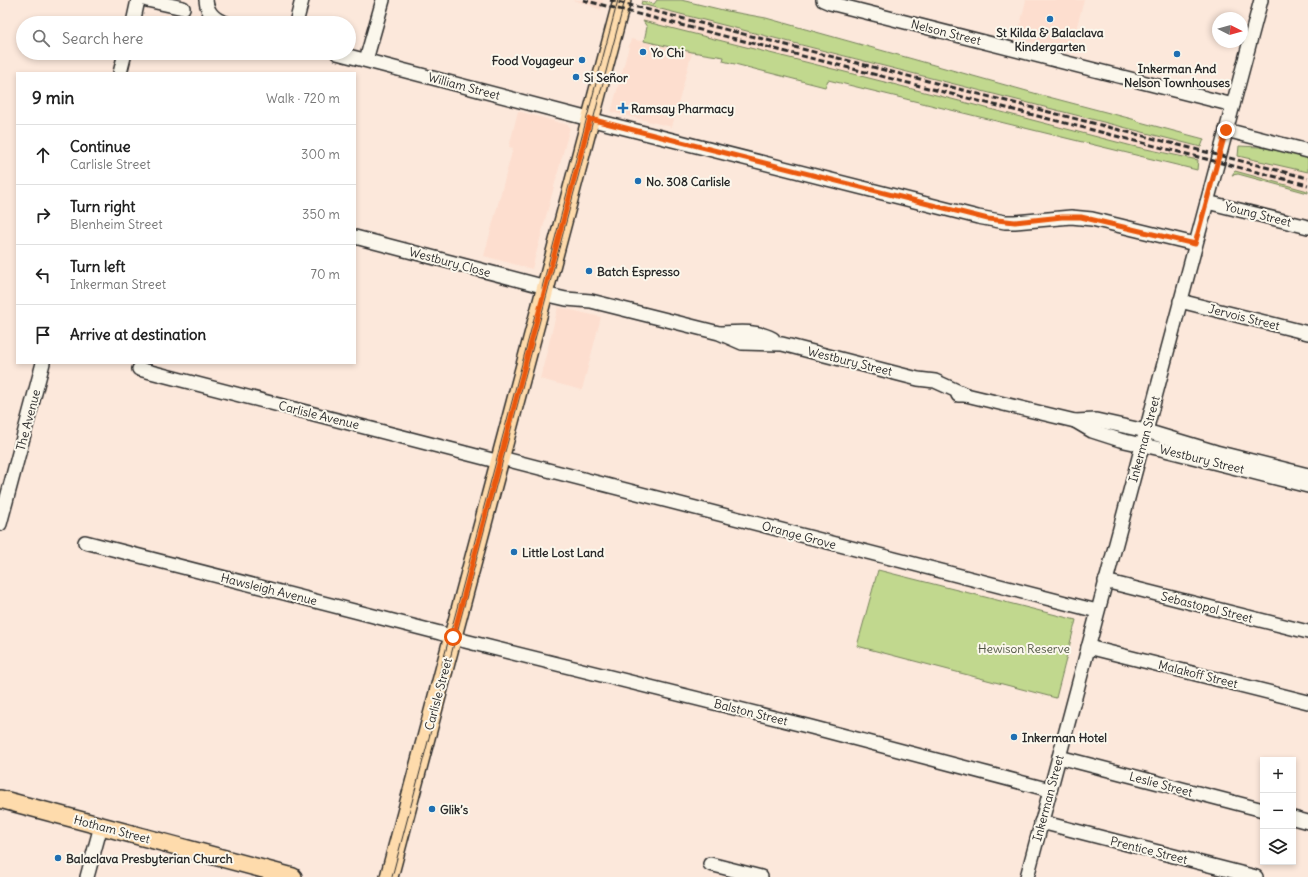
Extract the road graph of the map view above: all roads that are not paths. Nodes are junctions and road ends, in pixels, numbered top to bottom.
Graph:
1 (138, 0) edge
2 (147, 0) edge
3 (302, 0) edge
4 (383, 0) edge
5 (622, 0) edge
6 (823, 0) edge
7 (1260, 0) edge
8 (208, 6) edge
9 (183, 8) dead end
10 (135, 16) edge
11 (214, 16) edge
12 (298, 16) edge
13 (356, 58) edge
14 (123, 60) edge
15 (366, 60) junction
16 (120, 72) edge
17 (1233, 104) junction
18 (590, 119) junction
19 (1226, 130) junction
20 (1308, 151) edge
21 (1207, 202) junction
22 (1308, 227) edge
23 (356, 237) edge
24 (1195, 244) junction
25 (546, 288) junction
26 (1180, 301) junction
27 (1308, 333) edge
28 (43, 364) edge
29 (139, 369) dead end
30 (1075, 420) junction
31 (1146, 430) junction
32 (1142, 445) junction
33 (500, 460) junction
34 (1308, 475) edge
35 (1308, 486) edge
36 (0, 524) edge
37 (85, 542) dead end
38 (1106, 581) junction
39 (1097, 611) junction
40 (1308, 632) edge
41 (453, 637) junction
42 (1088, 647) junction
43 (1308, 702) edge
44 (1059, 757) junction
45 (1050, 790) junction
46 (0, 799) edge
47 (1260, 809) edge
48 (1296, 819) edge
49 (1041, 822) junction
50 (1308, 822) edge
51 (101, 826) junction
52 (710, 864) dead end
53 (87, 877) edge
54 (293, 877) edge
55 (388, 877) edge
56 (761, 877) edge
57 (1027, 877) edge
58 (1256, 877) edge

1 - 10 street
2 - 9 street
3 - 12 street
4 - 15 street
5 - 18 main road, Carlisle Street
6 - 17 street, Nelson Street
7 - 17 street, Inkerman Street
8 - 11 street
13 - 15 street, William Street
14 - 16 street
15 - 18 street, William Street
17 - 19 street, Inkerman Street
18 - 24 street, William Street
18 - 25 main road, Carlisle Street
19 - 20 street
19 - 21 street, Inkerman Street
21 - 22 street, Young Street
21 - 24 street, Inkerman Street
23 - 25 street, Westbury Close
24 - 26 street, Inkerman Street
25 - 30 street, Westbury Street
25 - 33 main road, Carlisle Street
26 - 27 street, Jervois Street
26 - 31 street, Inkerman Street
28 - 36 street, The Avenue
29 - 33 street, Carlisle Avenue
30 - 31 street, Westbury Street
30 - 32 street, Westbury Street
31 - 32 street, Inkerman Street
31 - 34 street, Westbury Street
32 - 35 street, Westbury Street
32 - 38 street, Inkerman Street
33 - 39 street, Orange Grove
33 - 41 main road, Carlisle Street
37 - 41 street, Hawsleigh Avenue
38 - 39 street, Inkerman Street
38 - 40 street, Sebastopol Street
39 - 42 street, Inkerman Street
41 - 45 street, Balston Street
41 - 55 main road, Carlisle Street
42 - 43 street, Malakoff Street
42 - 44 street, Inkerman Street
44 - 45 street, Inkerman Street
44 - 47 street, Leslie Street
45 - 49 street, Inkerman Street
46 - 51 main road, Hotham Street
48 - 50 street
49 - 57 street, Inkerman Street
49 - 58 street, Prentice Street
51 - 53 street
51 - 54 main road, Hotham Street
52 - 56 street

